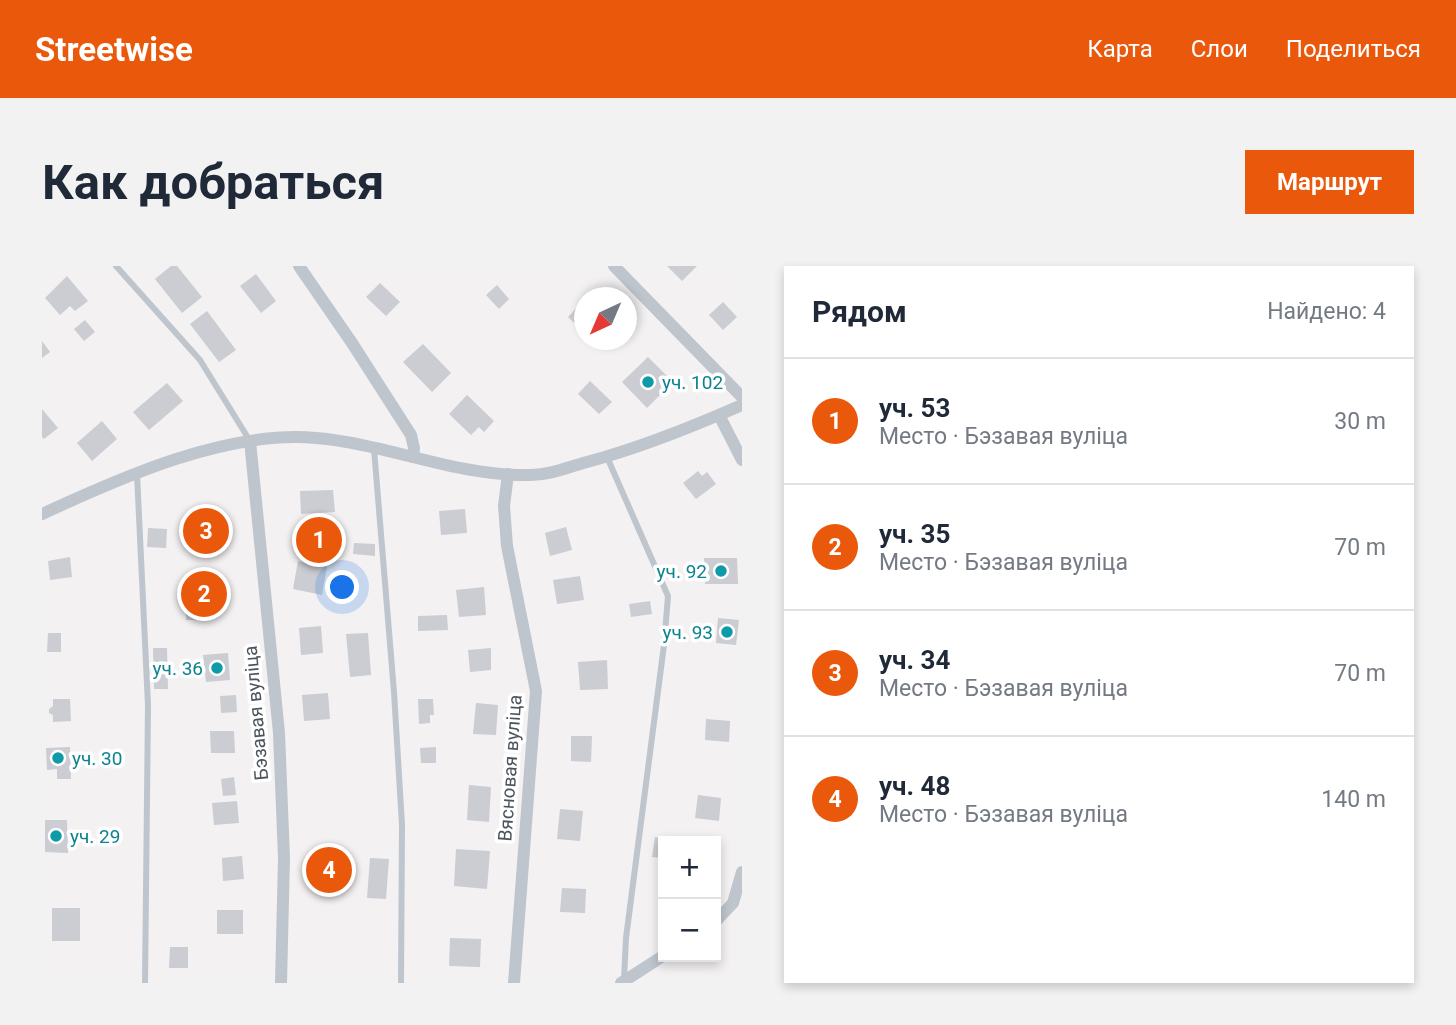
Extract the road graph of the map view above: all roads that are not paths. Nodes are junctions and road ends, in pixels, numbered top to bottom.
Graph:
1 (116, 266) edge
2 (299, 266) edge
3 (614, 266) edge
4 (742, 397) edge
5 (742, 405) edge
6 (719, 415) junction
7 (250, 441) junction
8 (374, 449) junction
9 (413, 457) junction
10 (607, 457) junction
11 (742, 460) edge
12 (136, 472) junction
13 (508, 474) junction
14 (42, 514) edge
15 (742, 872) edge
16 (721, 916) edge
17 (658, 959) edge
18 (623, 982) edge
19 (145, 983) edge
20 (281, 983) edge
21 (401, 983) edge
22 (514, 983) edge

1 - 7 lane
2 - 9 street
3 - 4 street
5 - 6 street
6 - 10 street
6 - 11 street
7 - 8 street
7 - 12 street
7 - 20 street, Бэзавая вуліца
8 - 9 street
8 - 21 lane
9 - 13 street
10 - 13 street
10 - 18 lane
12 - 14 street
12 - 19 lane
13 - 22 street, Вясновая вуліца
15 - 16 street
17 - 18 street

